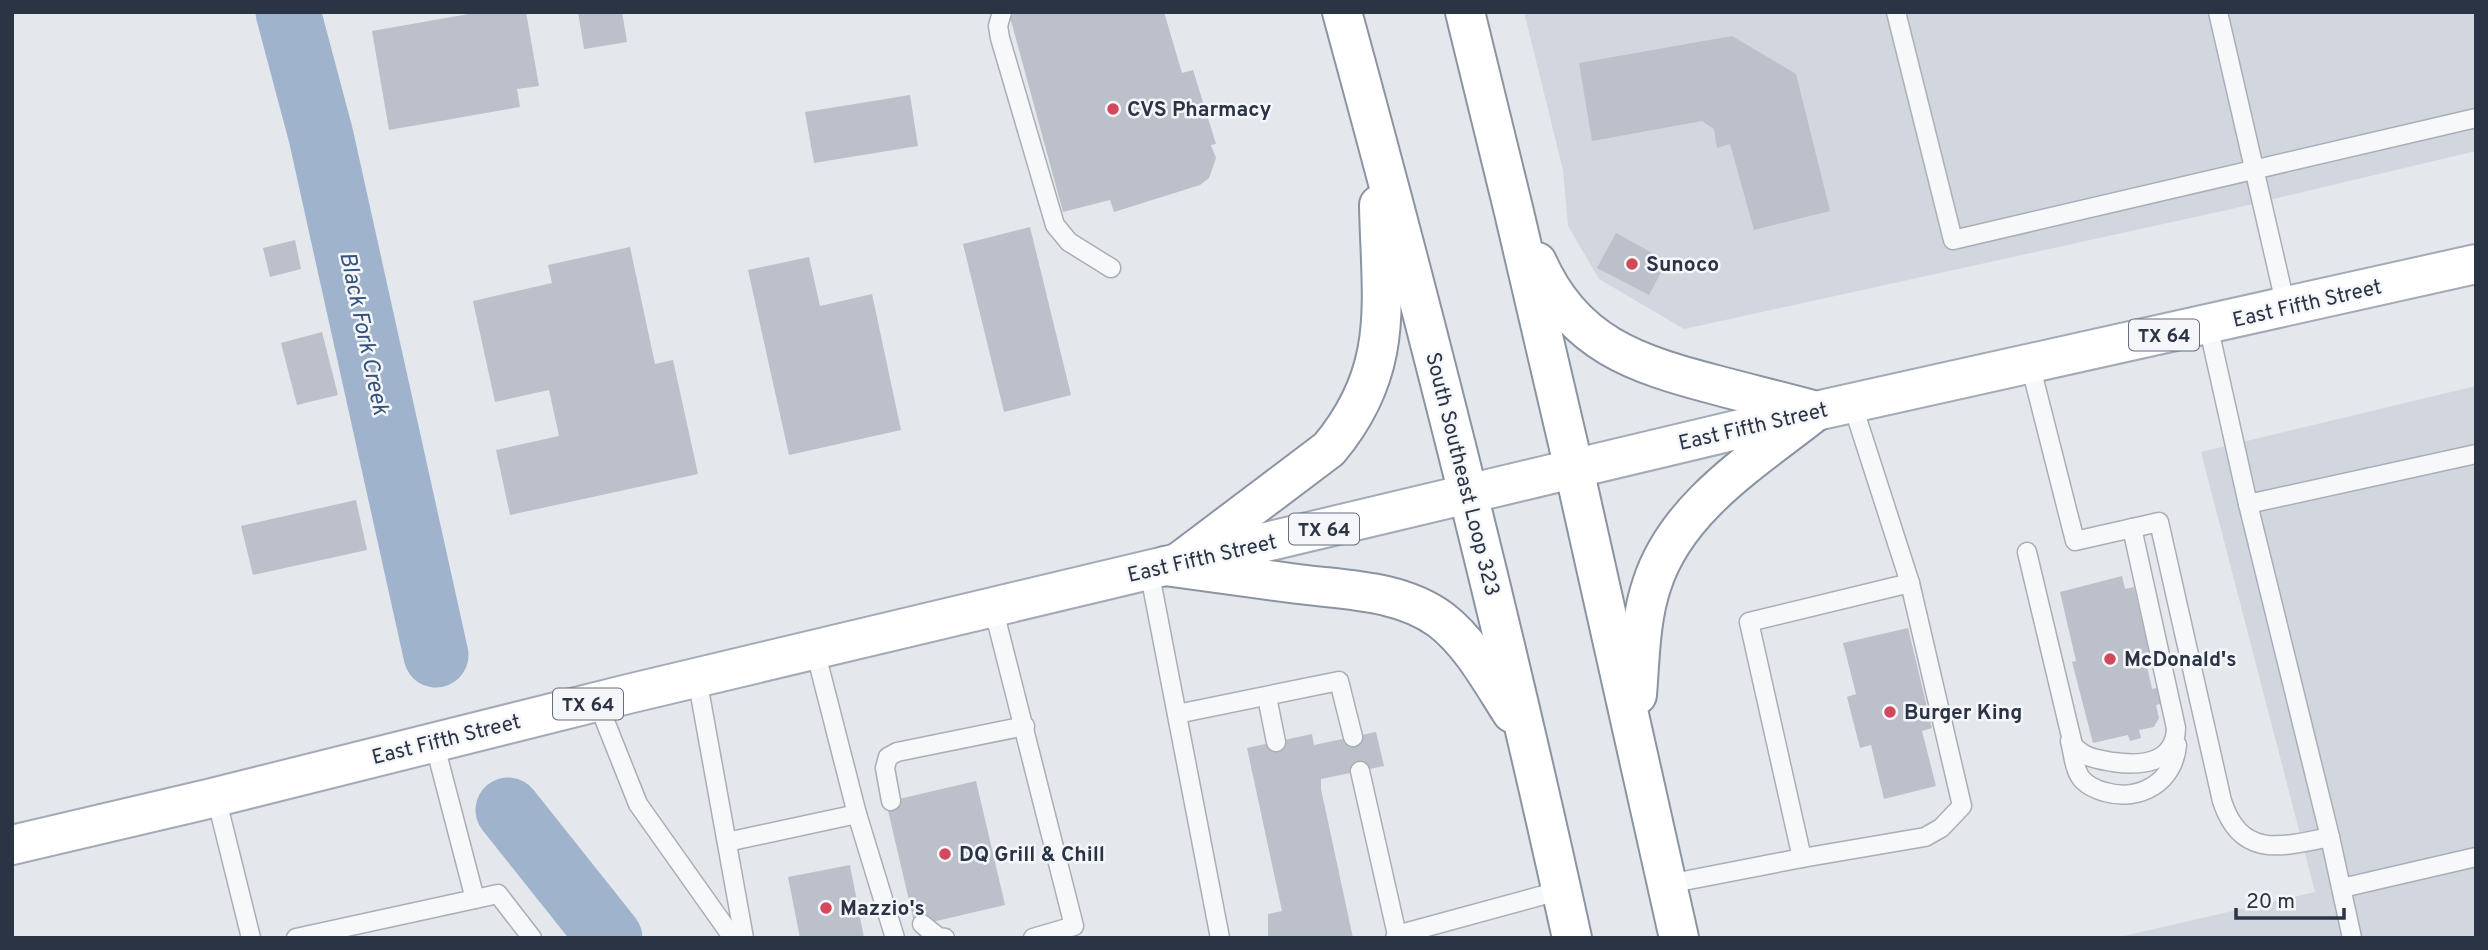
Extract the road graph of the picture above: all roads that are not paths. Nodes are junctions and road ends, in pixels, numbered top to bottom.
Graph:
1 (1002, 12) edge
2 (1342, 12) edge
3 (1465, 12) edge
4 (1896, 12) edge
5 (2218, 12) edge
6 (2476, 118) edge
7 (1377, 140) junction
8 (2254, 171) junction
9 (1514, 212) junction
10 (2476, 264) edge
11 (1111, 268) dead end
12 (2286, 307) junction
13 (2208, 325) junction
14 (2030, 364) junction
15 (1834, 407) junction
16 (2476, 454) edge
17 (1574, 468) junction
18 (1470, 494) junction
19 (2248, 505) junction
20 (2132, 528) junction
21 (2027, 552) dead end
22 (1164, 566) junction
23 (1910, 583) junction
24 (993, 607) junction
25 (814, 650) junction
26 (697, 678) junction
27 (1267, 697) junction
28 (597, 701) junction
29 (1177, 715) junction
30 (1025, 726) junction
31 (2176, 728) junction
32 (1634, 732) junction
33 (1528, 736) junction
34 (1353, 737) dead end
35 (2070, 737) junction
36 (434, 742) junction
37 (1276, 742) dead end
38 (1360, 771) dead end
39 (216, 797) junction
40 (891, 802) dead end
41 (857, 814) junction
42 (2330, 837) junction
43 (727, 842) junction
44 (12, 845) edge
45 (2476, 857) edge
46 (1802, 858) junction
47 (1668, 884) junction
48 (2342, 888) junction
49 (1562, 890) junction
50 (475, 899) junction
51 (922, 924) dead end
52 (1396, 936) edge
53 (251, 938) edge
54 (296, 938) edge
55 (532, 938) edge
56 (733, 938) edge
57 (744, 938) edge
58 (895, 938) edge
59 (945, 938) edge
60 (1033, 938) edge
61 (1220, 938) edge
62 (1572, 938) edge
63 (1679, 938) edge
64 (2352, 938) edge

1 - 11 lane
2 - 7 main road, South Southeast Loop 323
3 - 9 main road
4 - 8 lane
5 - 8 lane
6 - 8 lane
7 - 18 main road, South Southeast Loop 323
7 - 22 main road
8 - 12 lane
9 - 15 main road
9 - 17 main road
10 - 12 main road, East Fifth Street / TX 64
12 - 13 main road, East Fifth Street / TX 64
13 - 14 main road, East Fifth Street / TX 64
13 - 19 lane
14 - 15 main road, East Fifth Street / TX 64
14 - 20 lane
15 - 17 main road, East Fifth Street / TX 64
15 - 23 lane
15 - 32 main road
16 - 19 lane
17 - 18 main road, East Fifth Street / TX 64
17 - 32 main road
18 - 22 main road, East Fifth Street / TX 64
18 - 33 main road, South Southeast Loop 323
19 - 42 lane
20 - 31 lane
20 - 42 lane
21 - 35 lane
22 - 24 main road, East Fifth Street / TX 64
22 - 29 lane
22 - 33 main road
23 - 46 lane
23 - 46 lane
24 - 25 main road, East Fifth Street / TX 64
24 - 30 lane
25 - 26 main road, East Fifth Street / TX 64
25 - 41 lane
26 - 28 main road, East Fifth Street / TX 64
26 - 43 lane
27 - 29 lane
27 - 34 lane
27 - 37 lane
28 - 36 main road, East Fifth Street / TX 64
28 - 56 lane
29 - 61 lane
30 - 40 lane
30 - 60 lane
31 - 35 lane
31 - 35 lane
32 - 47 main road
33 - 49 main road, South Southeast Loop 323
36 - 39 main road, East Fifth Street / TX 64
36 - 50 lane
38 - 52 lane
39 - 44 main road, East Fifth Street / TX 64
39 - 53 lane
41 - 43 lane
41 - 58 lane
42 - 48 lane
43 - 57 lane
45 - 48 lane
46 - 47 lane
47 - 63 main road
48 - 64 lane
49 - 52 lane
49 - 62 main road, South Southeast Loop 323
50 - 54 lane
50 - 55 lane
51 - 59 lane

